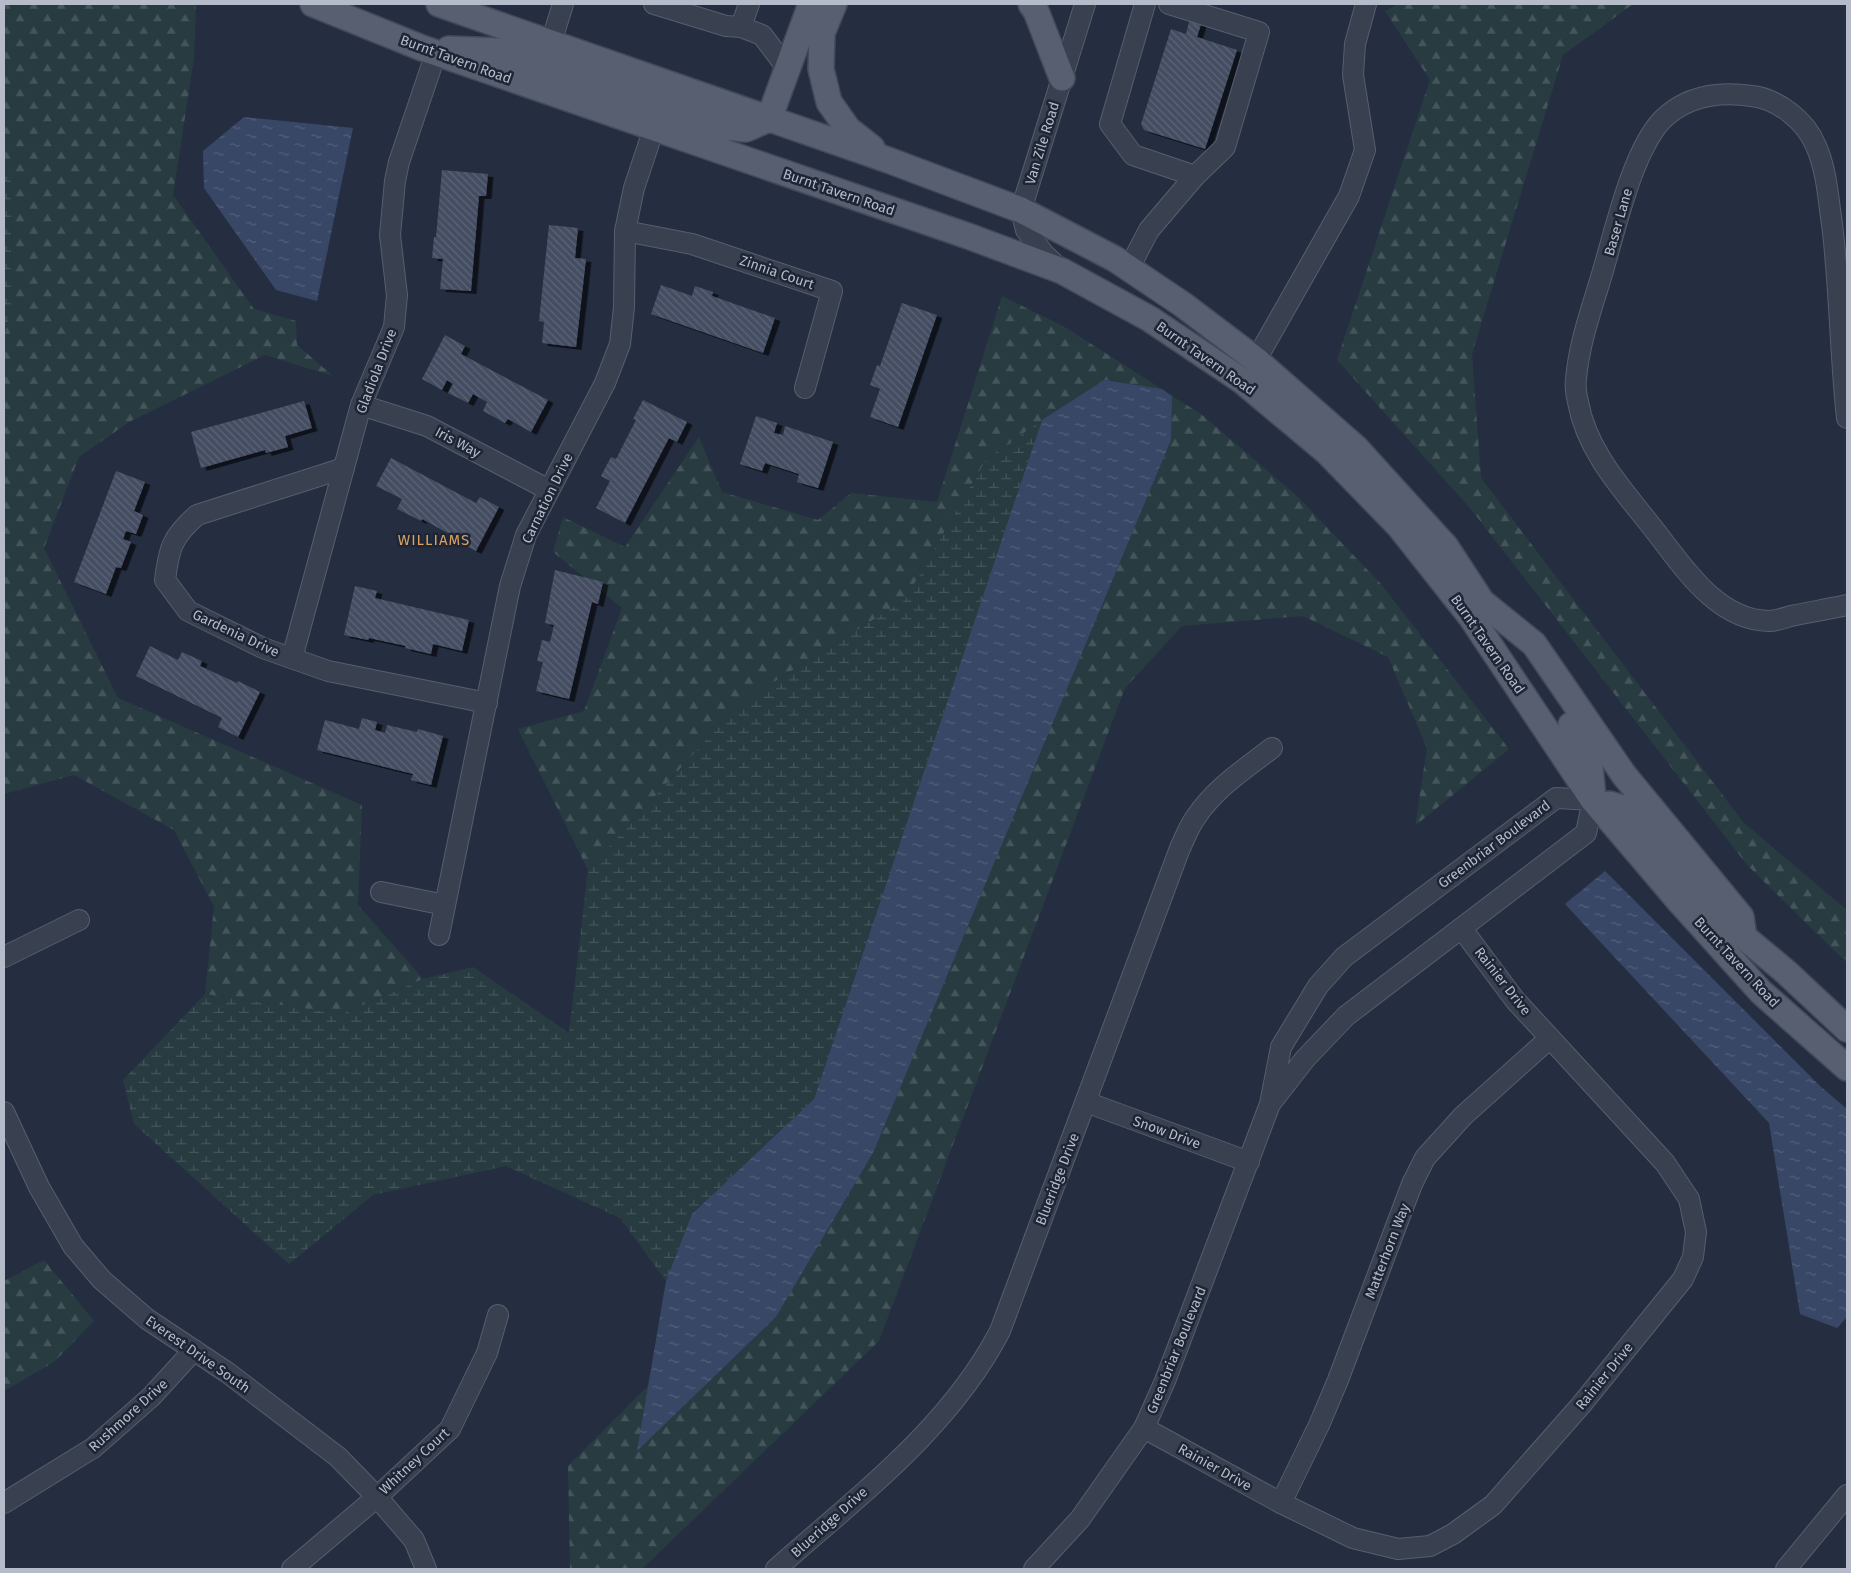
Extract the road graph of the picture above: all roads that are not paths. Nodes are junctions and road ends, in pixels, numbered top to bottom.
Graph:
1 (313, 4) edge
2 (439, 4) edge
3 (563, 4) edge
4 (654, 4) edge
5 (749, 4) edge
6 (811, 4) edge
7 (834, 4) edge
8 (1031, 4) edge
9 (1085, 4) edge
10 (1145, 4) edge
11 (1169, 4) edge
12 (1366, 4) edge
13 (741, 27) junction
14 (551, 43) junction
15 (429, 50) junction
16 (787, 68) junction
17 (1062, 78) junction
18 (769, 119) junction
19 (654, 128) junction
20 (888, 160) junction
21 (1195, 176) junction
22 (1021, 210) junction
23 (625, 231) junction
24 (1129, 268) junction
25 (1062, 271) junction
26 (1256, 360) junction
27 (805, 388) dead end
28 (361, 405) junction
29 (1847, 405) edge
30 (344, 468) junction
31 (549, 490) junction
32 (1482, 602) junction
33 (1847, 605) edge
34 (292, 658) junction
35 (486, 703) junction
36 (1272, 748) dead end
37 (1593, 800) junction
38 (381, 892) dead end
39 (445, 905) junction
40 (79, 920) dead end
41 (1462, 929) junction
42 (439, 935) dead end
43 (1744, 937) junction
44 (4, 957) edge
45 (1847, 1029) edge
46 (1550, 1038) junction
47 (1847, 1068) edge
48 (1086, 1102) junction
49 (1270, 1104) junction
50 (4, 1112) edge
51 (1249, 1162) junction
52 (498, 1315) dead end
53 (194, 1350) junction
54 (1144, 1428) junction
55 (1847, 1495) edge
56 (377, 1496) junction
57 (4, 1503) edge
58 (1281, 1503) junction
59 (1790, 1568) edge
60 (292, 1569) edge
61 (426, 1569) edge
62 (776, 1569) edge
63 (1034, 1569) edge

1 - 15 main road, Burnt Tavern Road
2 - 14 main road, Burnt Tavern Road
3 - 14 street
4 - 13 street
5 - 13 street
6 - 16 main road
7 - 20 main road
8 - 17 main road
9 - 17 street, Van Zile Road
10 - 21 street
11 - 21 street
12 - 26 street
13 - 16 street
14 - 18 main road, Burnt Tavern Road
15 - 18 main road
15 - 19 main road, Burnt Tavern Road
15 - 28 street, Gladiola Drive
16 - 18 main road
17 - 22 street, Van Zile Road
18 - 20 main road, Burnt Tavern Road
19 - 23 street, Carnation Drive
19 - 25 main road, Burnt Tavern Road
20 - 22 main road, Burnt Tavern Road
21 - 24 street
22 - 24 main road, Burnt Tavern Road
22 - 25 street
23 - 27 street, Zinnia Court
23 - 31 street, Carnation Drive
24 - 26 main road, Burnt Tavern Road
25 - 37 main road, Burnt Tavern Road
26 - 32 main road, Burnt Tavern Road
28 - 30 street, Gladiola Drive
28 - 31 street, Iris Way
29 - 33 street, Baser Lane
30 - 34 street, Gladiola Drive
30 - 34 street, Gardenia Drive
31 - 35 street, Carnation Drive
32 - 37 main road
32 - 43 main road, Burnt Tavern Road
34 - 35 street, Gardenia Drive
35 - 39 street, Carnation Drive
36 - 48 street, Blueridge Drive
37 - 41 street, Greenbriar Boulevard
37 - 43 main road
37 - 47 main road, Burnt Tavern Road
37 - 49 street, Greenbriar Boulevard
38 - 39 street
39 - 42 street, Carnation Drive
40 - 44 street
41 - 46 street, Rainier Drive
41 - 49 street, Greenbriar Boulevard
43 - 45 main road, Burnt Tavern Road
46 - 58 street, Matterhorn Way
46 - 58 street, Rainier Drive
48 - 51 street, Snow Drive
48 - 62 street, Blueridge Drive
49 - 51 street, Greenbriar Boulevard
50 - 53 street, Everest Drive South
51 - 54 street, Greenbriar Boulevard
52 - 56 street, Whitney Court
53 - 56 street, Everest Drive South
53 - 57 street, Rushmore Drive
54 - 58 street, Rainier Drive
54 - 63 street, Greenbriar Boulevard
55 - 59 street
56 - 60 street, Whitney Court
56 - 61 street, Everest Drive South

